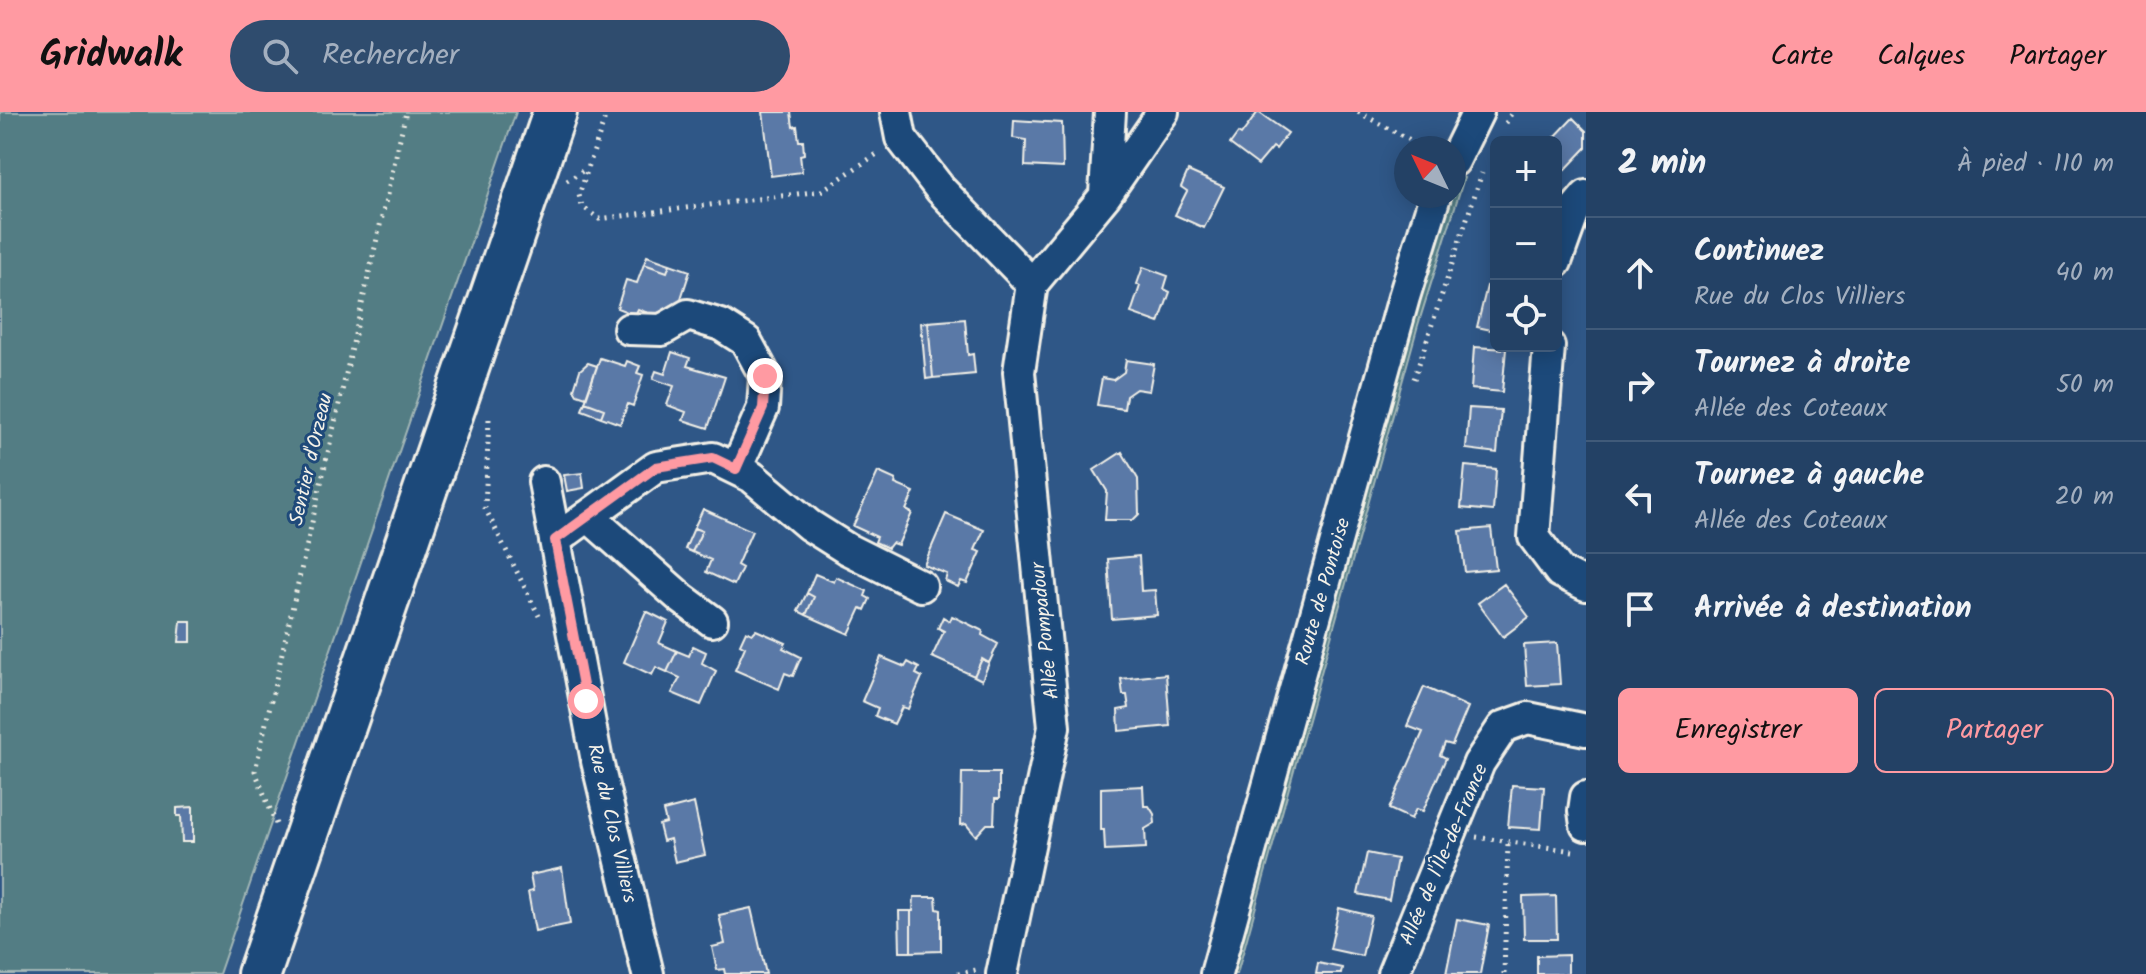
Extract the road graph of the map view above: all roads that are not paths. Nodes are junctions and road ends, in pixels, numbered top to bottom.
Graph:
1 (1110, 112) edge
2 (1163, 112) edge
3 (1461, 112) edge
4 (1478, 112) edge
5 (550, 113) edge
6 (899, 125) edge
7 (1454, 136) edge
8 (1466, 136) edge
9 (1105, 196) junction
10 (1586, 196) edge
11 (1432, 208) edge
12 (1562, 245) edge
13 (1032, 284) junction
14 (629, 329) dead end
15 (1549, 352) edge
16 (736, 469) junction
17 (544, 482) dead end
18 (588, 516) junction
19 (555, 540) junction
20 (1586, 585) edge
21 (921, 586) dead end
22 (712, 621) dead end
23 (1586, 730) edge
24 (1586, 797) edge
25 (1586, 825) edge
26 (259, 974) edge
27 (648, 974) edge
28 (1002, 974) edge
29 (1216, 974) edge
30 (1393, 974) edge

1 - 9 street
2 - 9 street
3 - 7 street
4 - 8 street
5 - 26 main road
6 - 13 street
9 - 13 street
10 - 12 street
11 - 29 street, Route de Pontoise
13 - 28 street, Allée Pompadour
14 - 16 street
15 - 20 street
16 - 18 street
16 - 21 street
17 - 19 street, Rue du Clos Villiers
18 - 19 street
18 - 22 street
19 - 27 street, Rue du Clos Villiers
23 - 30 street, Allée de l'Île-de-France
24 - 25 street

